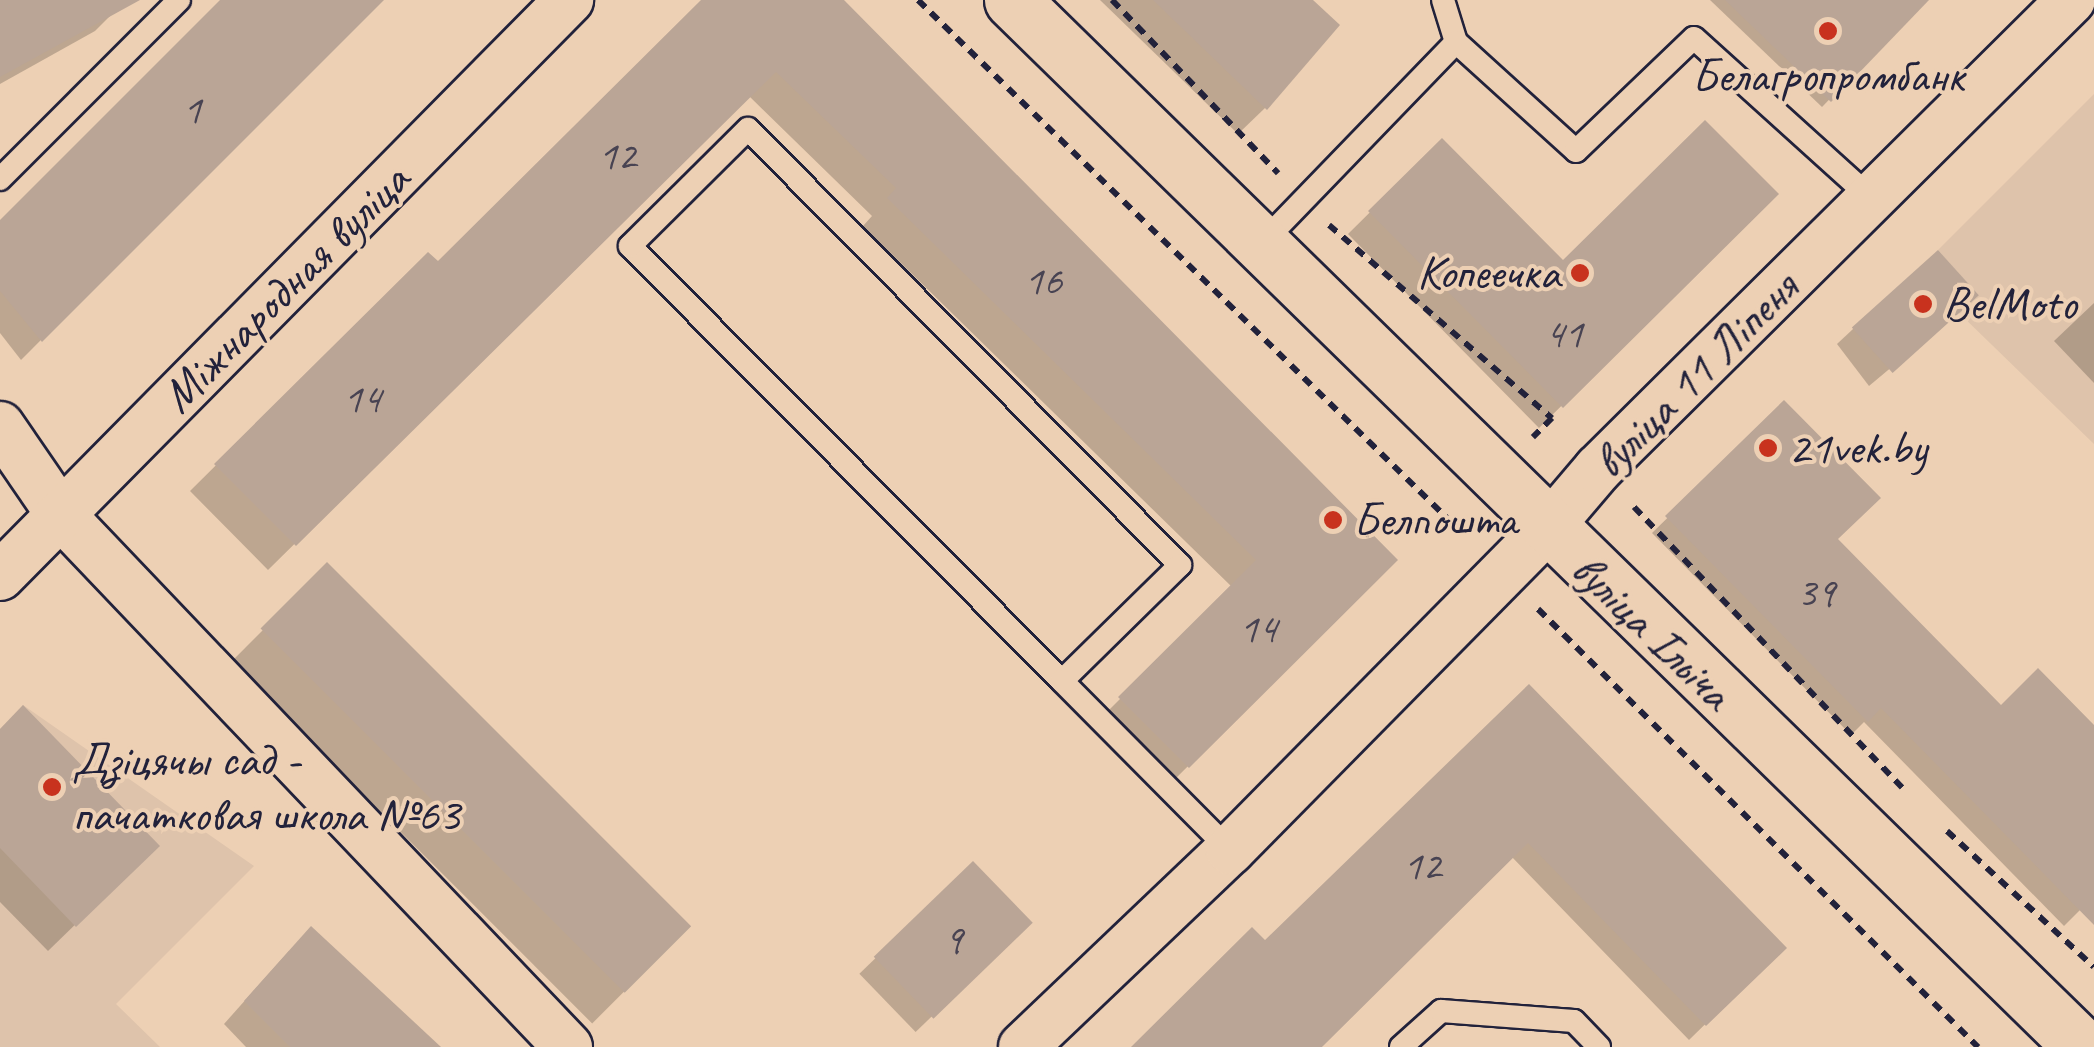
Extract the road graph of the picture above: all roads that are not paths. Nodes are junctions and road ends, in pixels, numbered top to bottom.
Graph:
1 (179, 0) edge
2 (569, 0) edge
3 (1012, 0) edge
4 (1443, 0) edge
5 (2071, 0) edge
6 (1456, 42) junction
7 (0, 179) edge
8 (1871, 198) junction
9 (1262, 243) junction
10 (0, 426) edge
11 (61, 515) junction
12 (1547, 530) junction
13 (0, 576) edge
14 (1062, 680) junction
15 (1230, 850) junction
16 (568, 1047) edge
17 (1022, 1047) edge
18 (1401, 1047) edge
19 (1599, 1047) edge
20 (2082, 1047) edge

1 - 7 lane
2 - 11 street, Міжнародная вуліца
3 - 9 main road, вуліца Ільіча
4 - 6 lane
5 - 8 street, вуліца 11 Ліпеня
6 - 8 lane
6 - 9 lane
8 - 12 street, вуліца 11 Ліпеня
9 - 12 main road, вуліца Ільіча
10 - 11 street
11 - 13 street, Міжнародная вуліца
11 - 16 street
12 - 15 street, вуліца 11 Ліпеня
12 - 20 main road, вуліца Ільіча
14 - 14 lane
14 - 15 lane
15 - 17 street, вуліца 11 Ліпеня
18 - 19 lane

